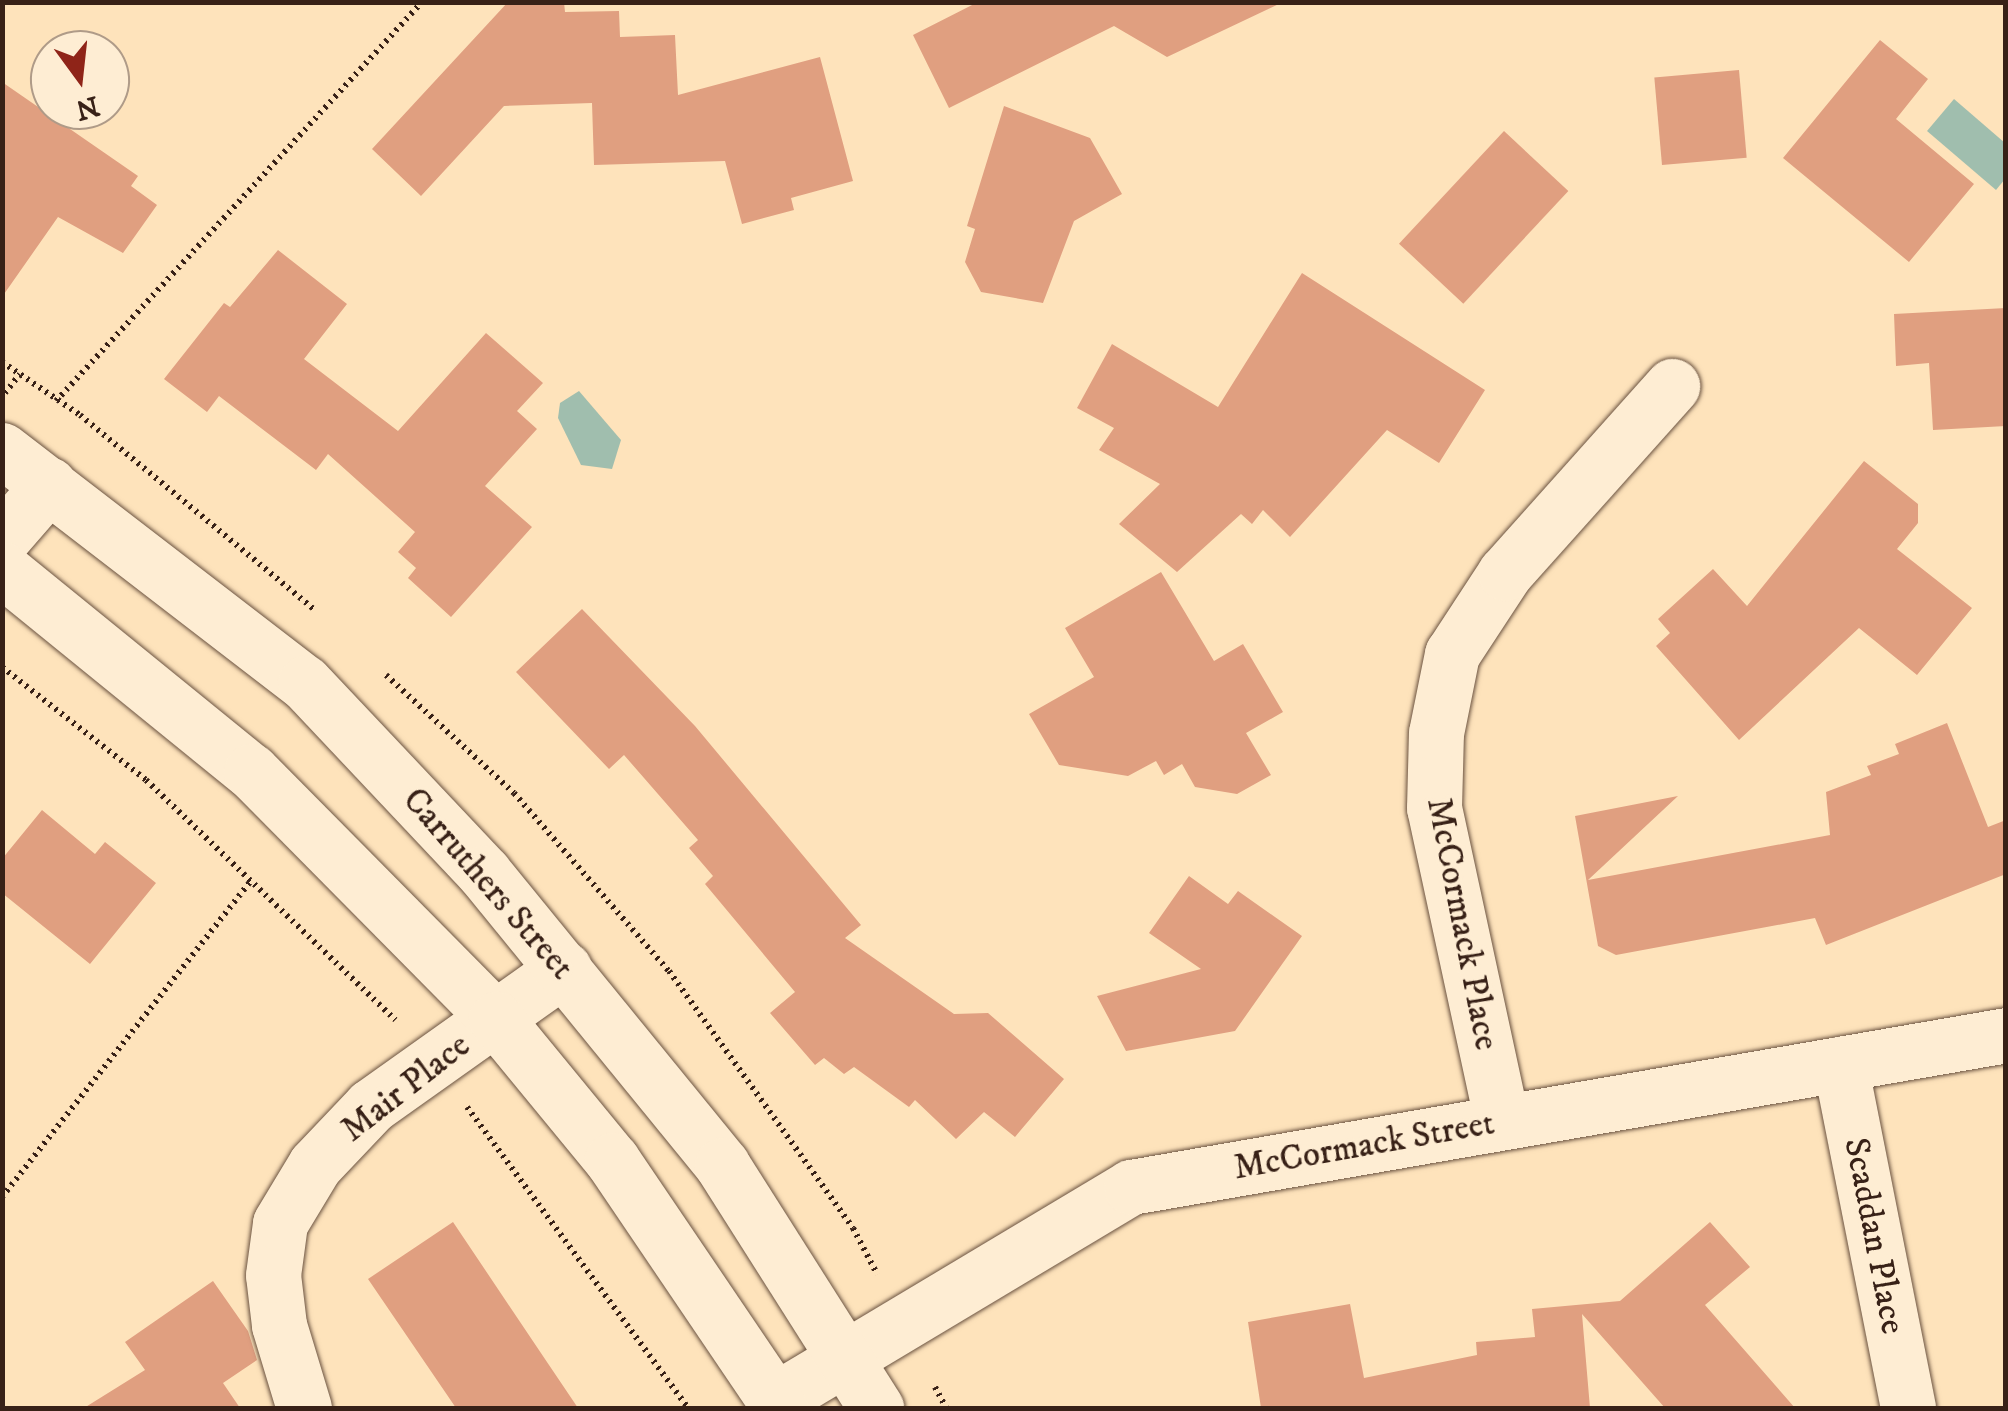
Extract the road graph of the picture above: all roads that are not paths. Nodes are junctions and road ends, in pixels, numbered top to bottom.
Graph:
1 (1672, 386) dead end
2 (2, 450) edge
3 (48, 485) junction
4 (2, 538) edge
5 (2, 569) edge
6 (564, 970) junction
7 (496, 1018) junction
8 (2006, 1035) edge
9 (1840, 1064) junction
10 (1502, 1122) junction
11 (848, 1356) junction
12 (778, 1404) edge
13 (304, 1408) edge
14 (876, 1408) edge
15 (1908, 1408) edge

1 - 10 street, McCormack Place
2 - 3 street, Carruthers Street
3 - 4 street
3 - 6 street, Carruthers Street
5 - 7 street
6 - 7 street, Mair Place
6 - 11 street, Carruthers Street
7 - 12 street
7 - 13 street, Mair Place
8 - 9 street, McCormack Street
9 - 10 street, McCormack Street
9 - 15 street, Scaddan Place
10 - 11 street, McCormack Street
11 - 12 street, McCormack Street
11 - 14 street, Carruthers Street

